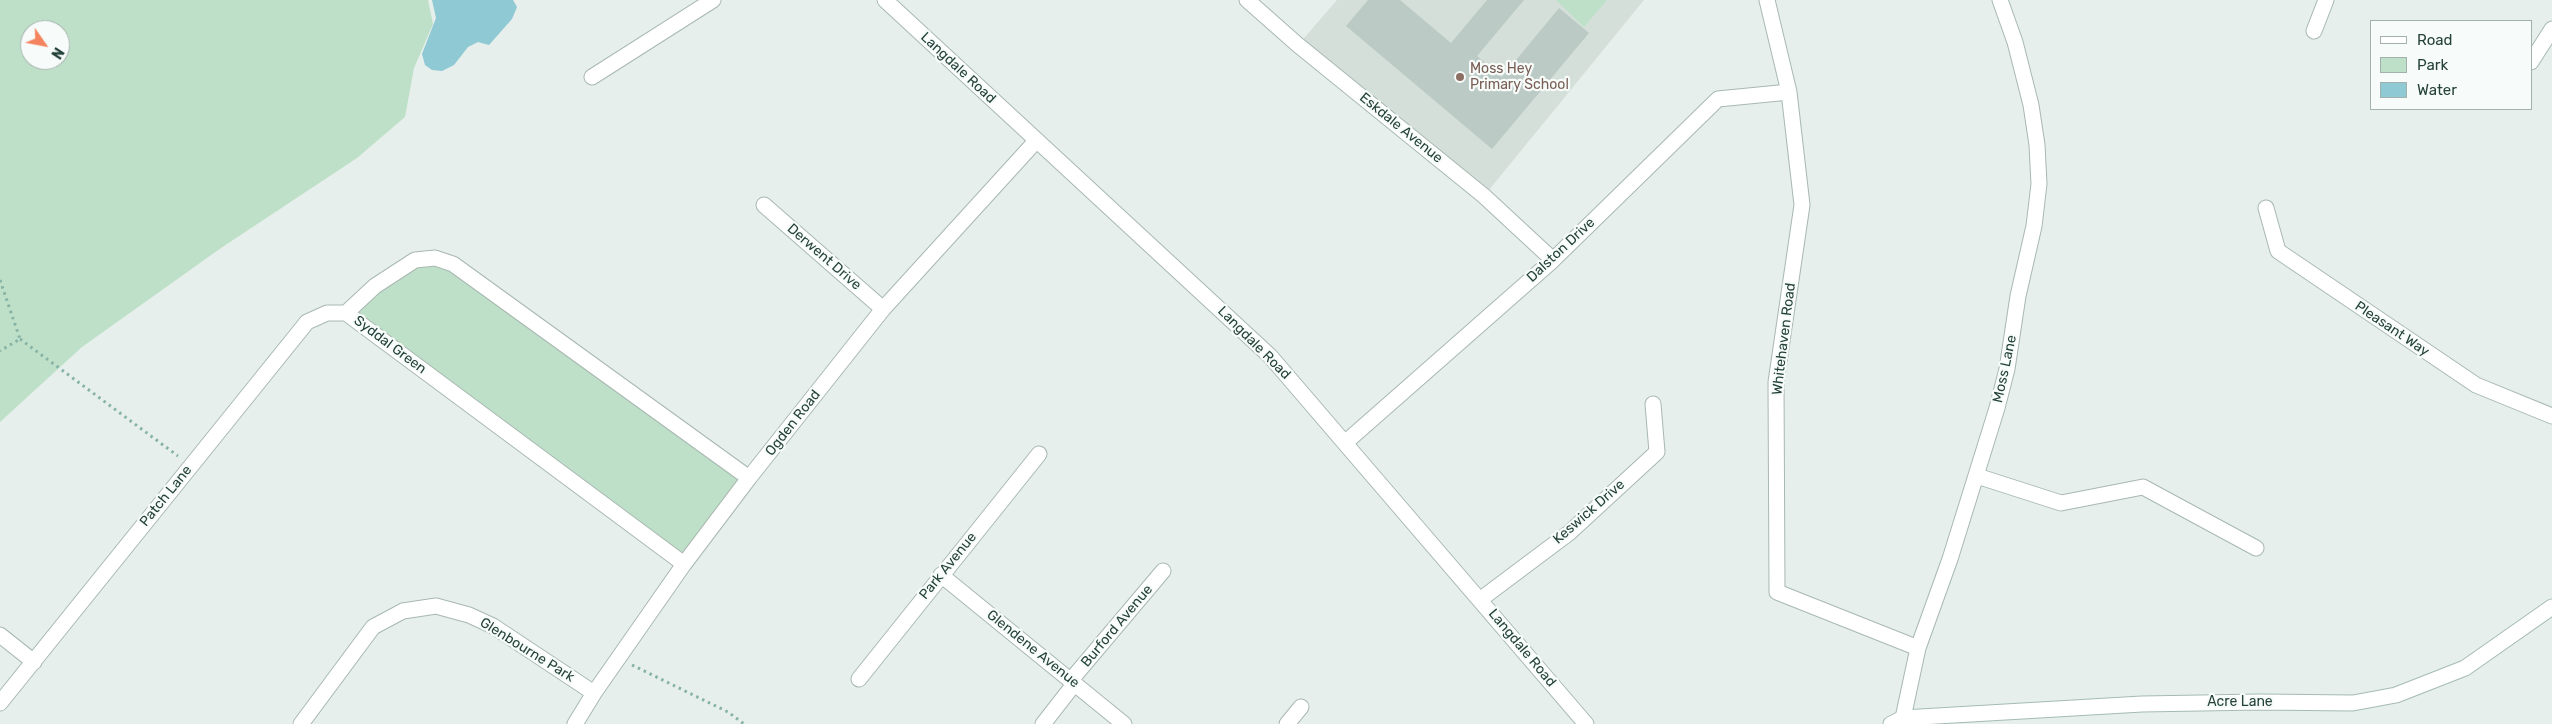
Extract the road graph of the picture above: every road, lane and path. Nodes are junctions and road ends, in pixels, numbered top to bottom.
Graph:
1 (713, 0) edge
2 (885, 0) edge
3 (1247, 0) edge
4 (1767, 0) edge
5 (2000, 0) edge
6 (2326, 0) edge
7 (2552, 29) edge
8 (2314, 31) dead end
9 (2532, 60) edge
10 (592, 77) dead end
11 (1789, 92) junction
12 (1036, 141) junction
13 (764, 205) dead end
14 (2266, 208) dead end
15 (1553, 260) junction
16 (0, 280) edge
17 (883, 309) junction
18 (346, 312) junction
19 (20, 339) junction
20 (0, 351) edge
21 (1653, 404) dead end
22 (2552, 416) edge
23 (1346, 442) junction
24 (1039, 454) dead end
25 (190, 466) junction
26 (1977, 476) junction
27 (749, 478) junction
28 (2256, 548) dead end
29 (684, 564) junction
30 (1163, 571) dead end
31 (941, 575) junction
32 (1481, 600) junction
33 (2550, 613) edge
34 (0, 635) edge
35 (1918, 648) junction
36 (618, 658) junction
37 (34, 662) junction
38 (859, 679) dead end
39 (1073, 682) junction
40 (594, 693) junction
41 (0, 703) edge
42 (1301, 707) dead end
43 (1897, 721) edge
44 (301, 724) edge
45 (575, 724) edge
46 (744, 724) edge
47 (1043, 724) edge
48 (1124, 724) edge
49 (1287, 724) edge
50 (1586, 724) edge

1 - 10 street
2 - 12 street, Langdale Road
3 - 15 street, Eskdale Avenue
4 - 11 street, Whitehaven Road
5 - 26 street, Moss Lane
6 - 8 street
7 - 9 street
11 - 15 street, Dalston Drive
11 - 35 street, Whitehaven Road
12 - 17 street, Ogden Road
12 - 23 street, Langdale Road
13 - 17 street, Derwent Drive
14 - 22 street, Pleasant Way
15 - 23 street, Dalston Drive
16 - 19 path
17 - 27 street, Ogden Road
18 - 25 street, Patch Lane
18 - 27 street, Syddal Green
18 - 29 street, Syddal Green
19 - 20 path
19 - 25 path
21 - 32 street, Keswick Drive
23 - 32 street, Langdale Road
24 - 31 street, Park Avenue
25 - 37 street, Patch Lane
26 - 28 street
26 - 35 street, Moss Lane
27 - 29 street, Ogden Road
29 - 36 street, Ogden Road
30 - 39 street, Burford Avenue
31 - 38 street, Park Avenue
31 - 39 street, Glendene Avenue
32 - 50 street, Langdale Road
33 - 43 street, Acre Lane
34 - 37 street
35 - 43 street, Moss Lane
36 - 40 street, Ogden Road
36 - 46 path
37 - 41 street, Patch Lane
39 - 47 street, Burford Avenue
39 - 48 street, Glendene Avenue
40 - 44 street, Glenbourne Park
40 - 45 street, Ogden Road
42 - 49 street

